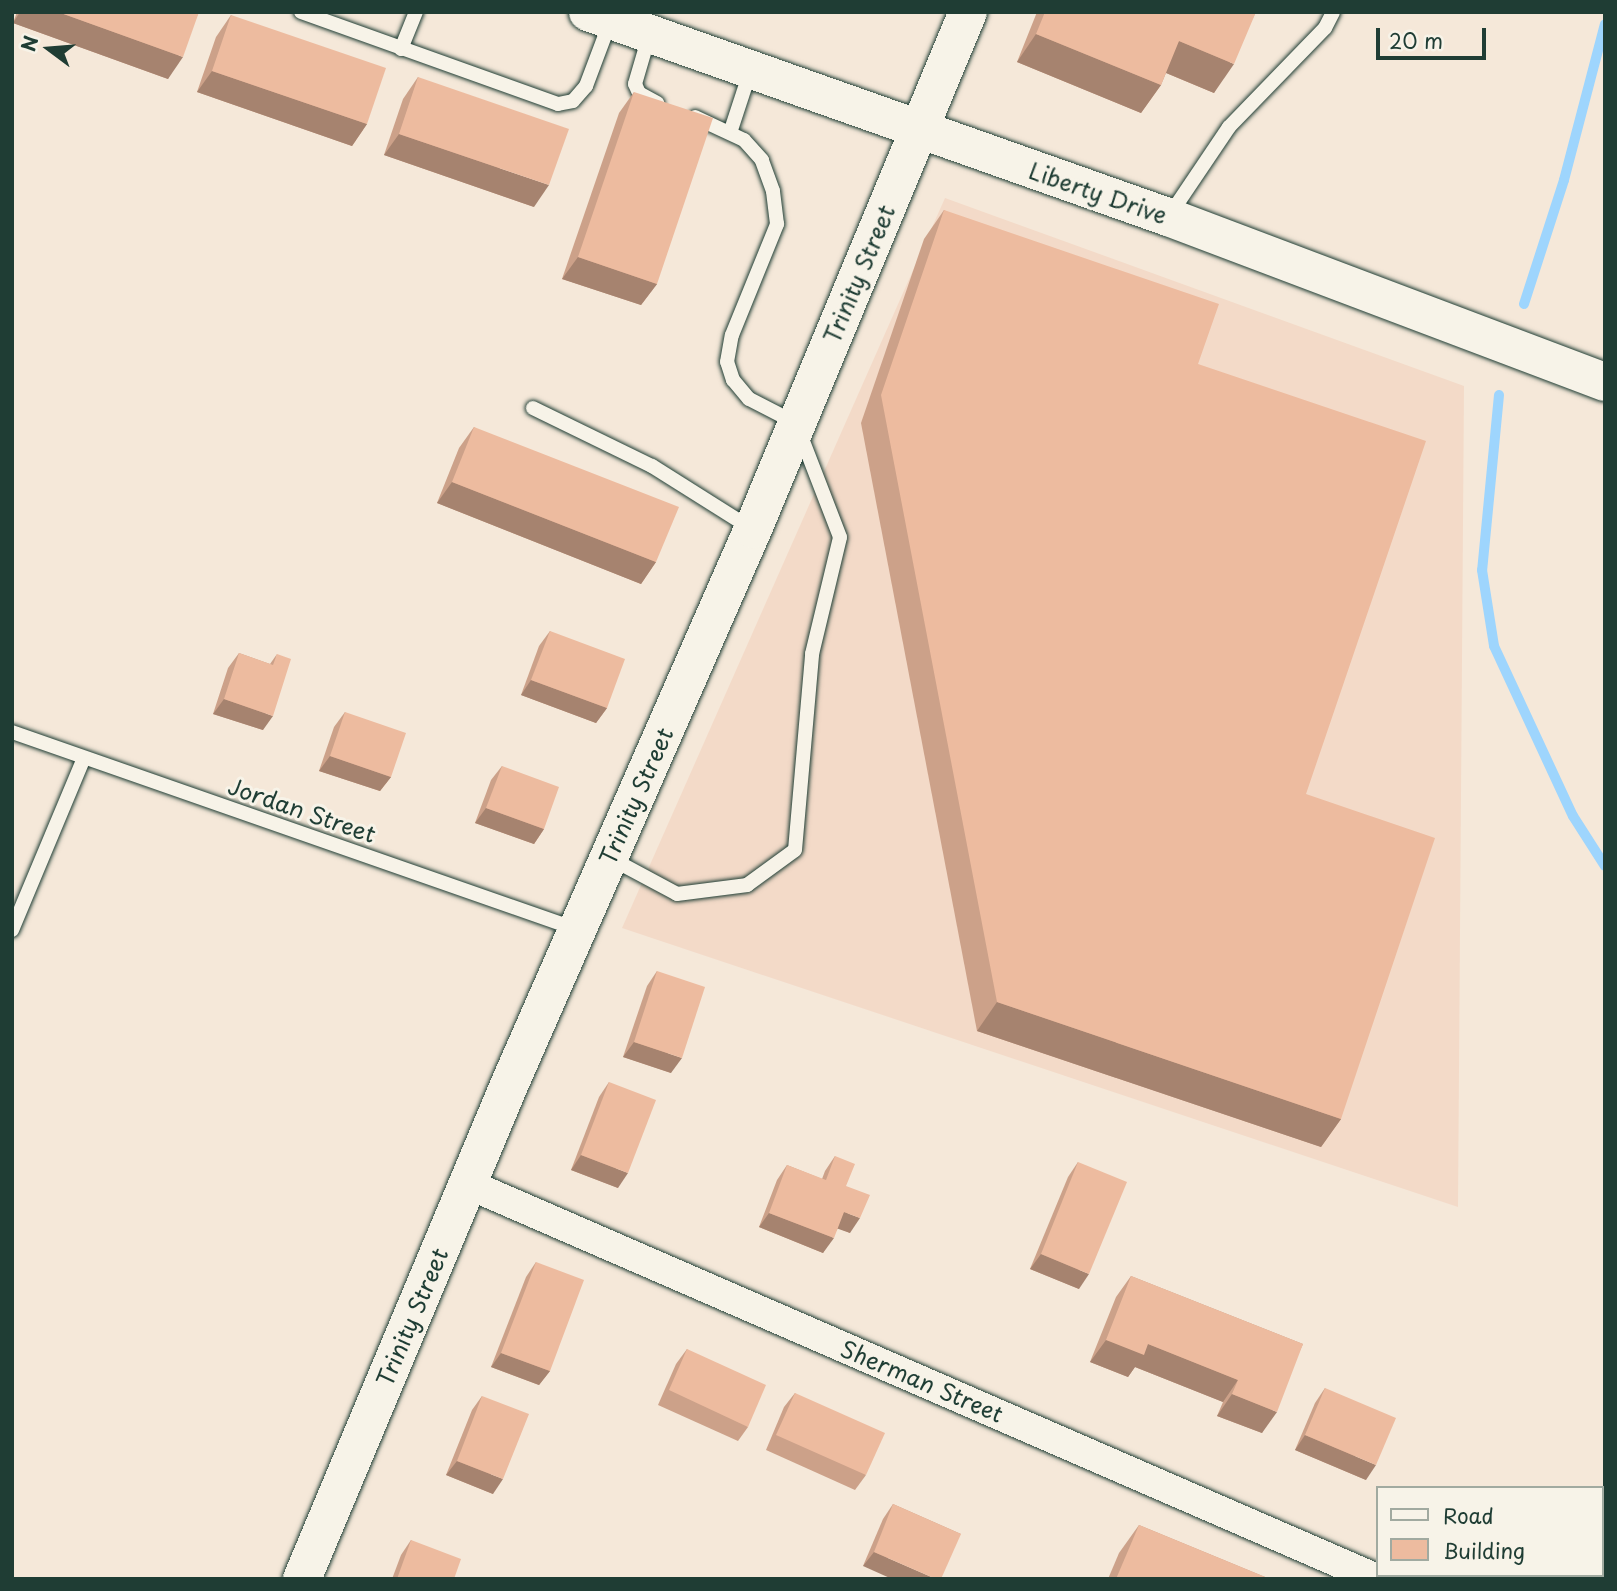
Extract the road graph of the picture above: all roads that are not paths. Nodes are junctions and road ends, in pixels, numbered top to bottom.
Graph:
1 (301, 12) edge
2 (416, 12) edge
3 (968, 12) edge
4 (1333, 12) edge
5 (599, 16) edge
6 (649, 34) junction
7 (401, 49) junction
8 (751, 70) junction
9 (731, 130) junction
10 (919, 132) junction
11 (1168, 217) junction
12 (1605, 382) edge
13 (533, 408) dead end
14 (796, 423) junction
15 (752, 529) junction
16 (12, 732) edge
17 (85, 758) junction
18 (609, 858) junction
19 (12, 930) edge
20 (578, 930) junction
21 (468, 1184) junction
22 (302, 1579) edge
23 (1377, 1579) edge

1 - 7 lane
2 - 7 lane
3 - 10 street, Trinity Street
4 - 11 lane
5 - 6 street, Liberty Drive
5 - 7 lane
6 - 8 street, Liberty Drive
6 - 9 lane
8 - 9 lane
8 - 10 street, Liberty Drive
9 - 14 lane
10 - 11 street, Liberty Drive
10 - 14 street, Trinity Street
11 - 12 street, Liberty Drive
13 - 15 lane
14 - 15 street, Trinity Street
14 - 18 lane
15 - 18 street, Trinity Street
16 - 17 lane, Jordan Street
17 - 19 lane
17 - 20 lane, Jordan Street
18 - 20 street, Trinity Street
20 - 21 street, Trinity Street
21 - 22 street, Trinity Street
21 - 23 street, Sherman Street

